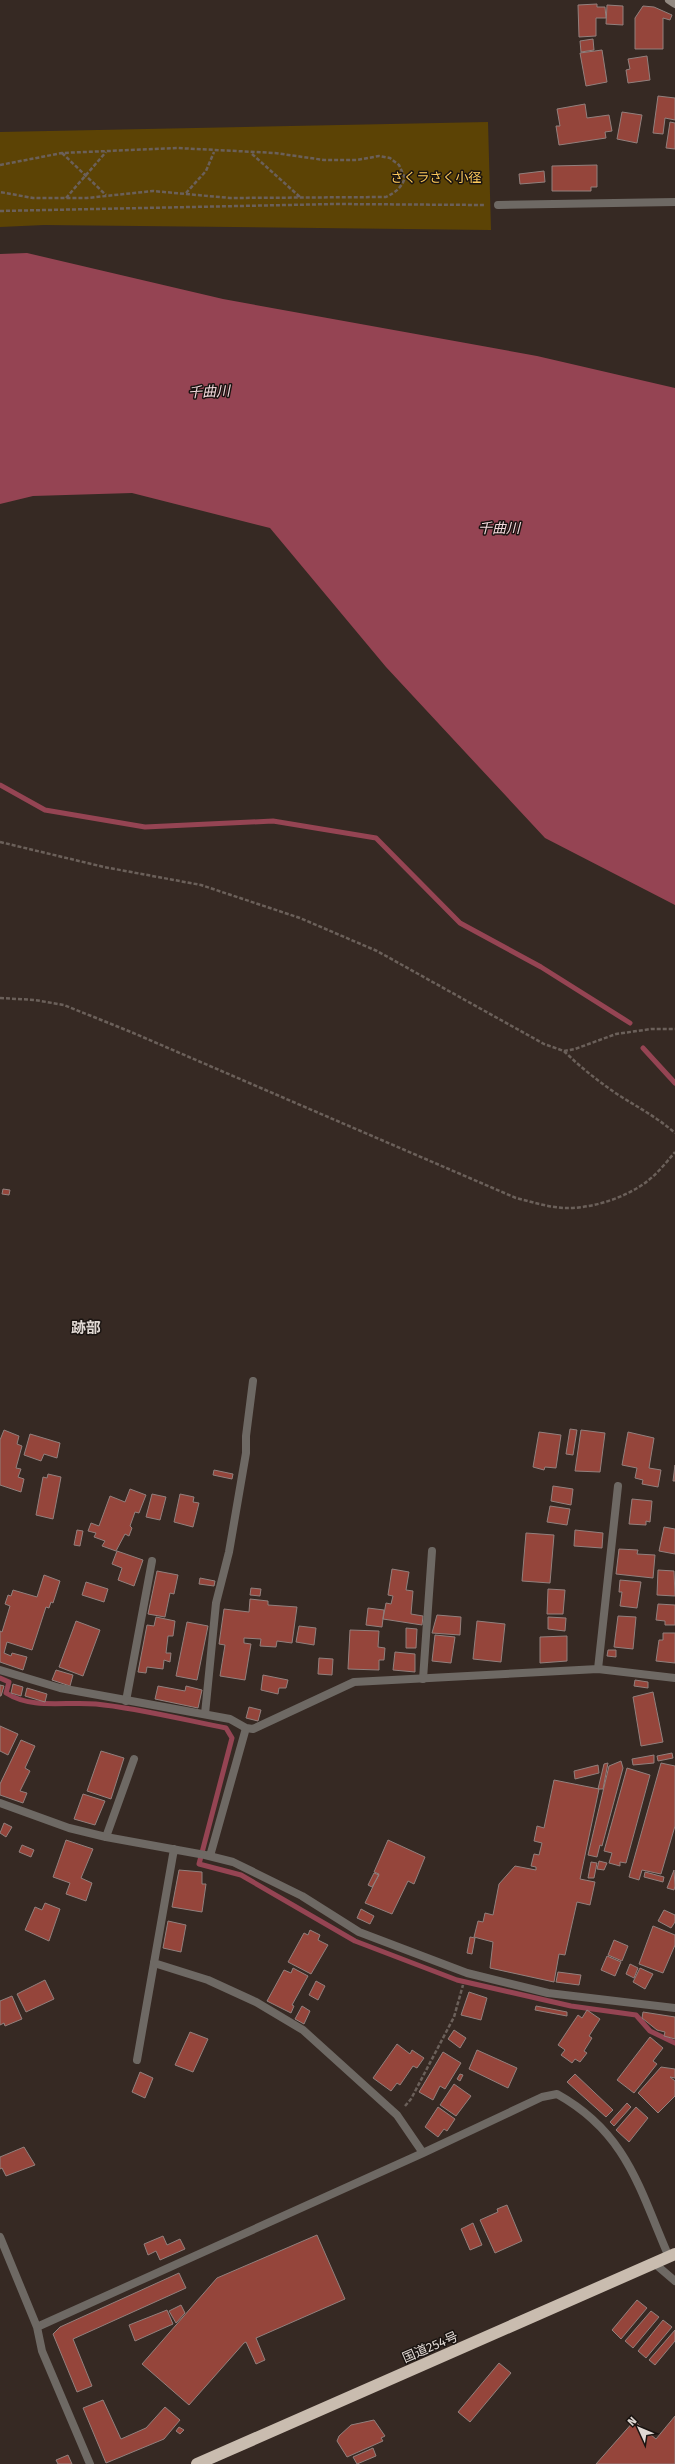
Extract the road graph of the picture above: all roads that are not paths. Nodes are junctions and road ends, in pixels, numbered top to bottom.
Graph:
1 (669, 0) edge
2 (675, 4) edge
3 (675, 202) edge
4 (498, 205) road end
5 (253, 1381) dead end
6 (618, 1486) dead end
7 (432, 1551) dead end
8 (152, 1561) dead end
9 (598, 1669) junction
10 (0, 1670) edge
11 (675, 1678) edge
12 (423, 1680) junction
13 (126, 1701) junction
14 (206, 1714) junction
15 (246, 1728) junction
16 (134, 1759) dead end
17 (0, 1803) edge
18 (106, 1837) junction
19 (174, 1849) junction
20 (207, 1855) junction
21 (154, 1963) junction
22 (675, 2008) edge
23 (137, 2060) dead end
24 (423, 2153) junction
25 (0, 2237) edge
26 (672, 2255) edge
27 (654, 2263) junction
28 (675, 2281) edge
29 (37, 2327) junction
30 (90, 2464) edge
31 (196, 2464) edge

1 - 2 street
3 - 4 street
5 - 14 street
6 - 9 street
7 - 12 street
8 - 13 street
9 - 11 street
9 - 12 street
10 - 13 street
12 - 15 street
13 - 14 street
14 - 15 street
15 - 20 street
16 - 18 street
17 - 18 street
18 - 19 street
19 - 20 street
19 - 21 street
20 - 22 street
21 - 23 street
21 - 24 street
24 - 26 street
24 - 29 street
25 - 29 street
26 - 27 highway, 国道254号
27 - 28 street
27 - 31 highway, 国道254号
29 - 30 street

